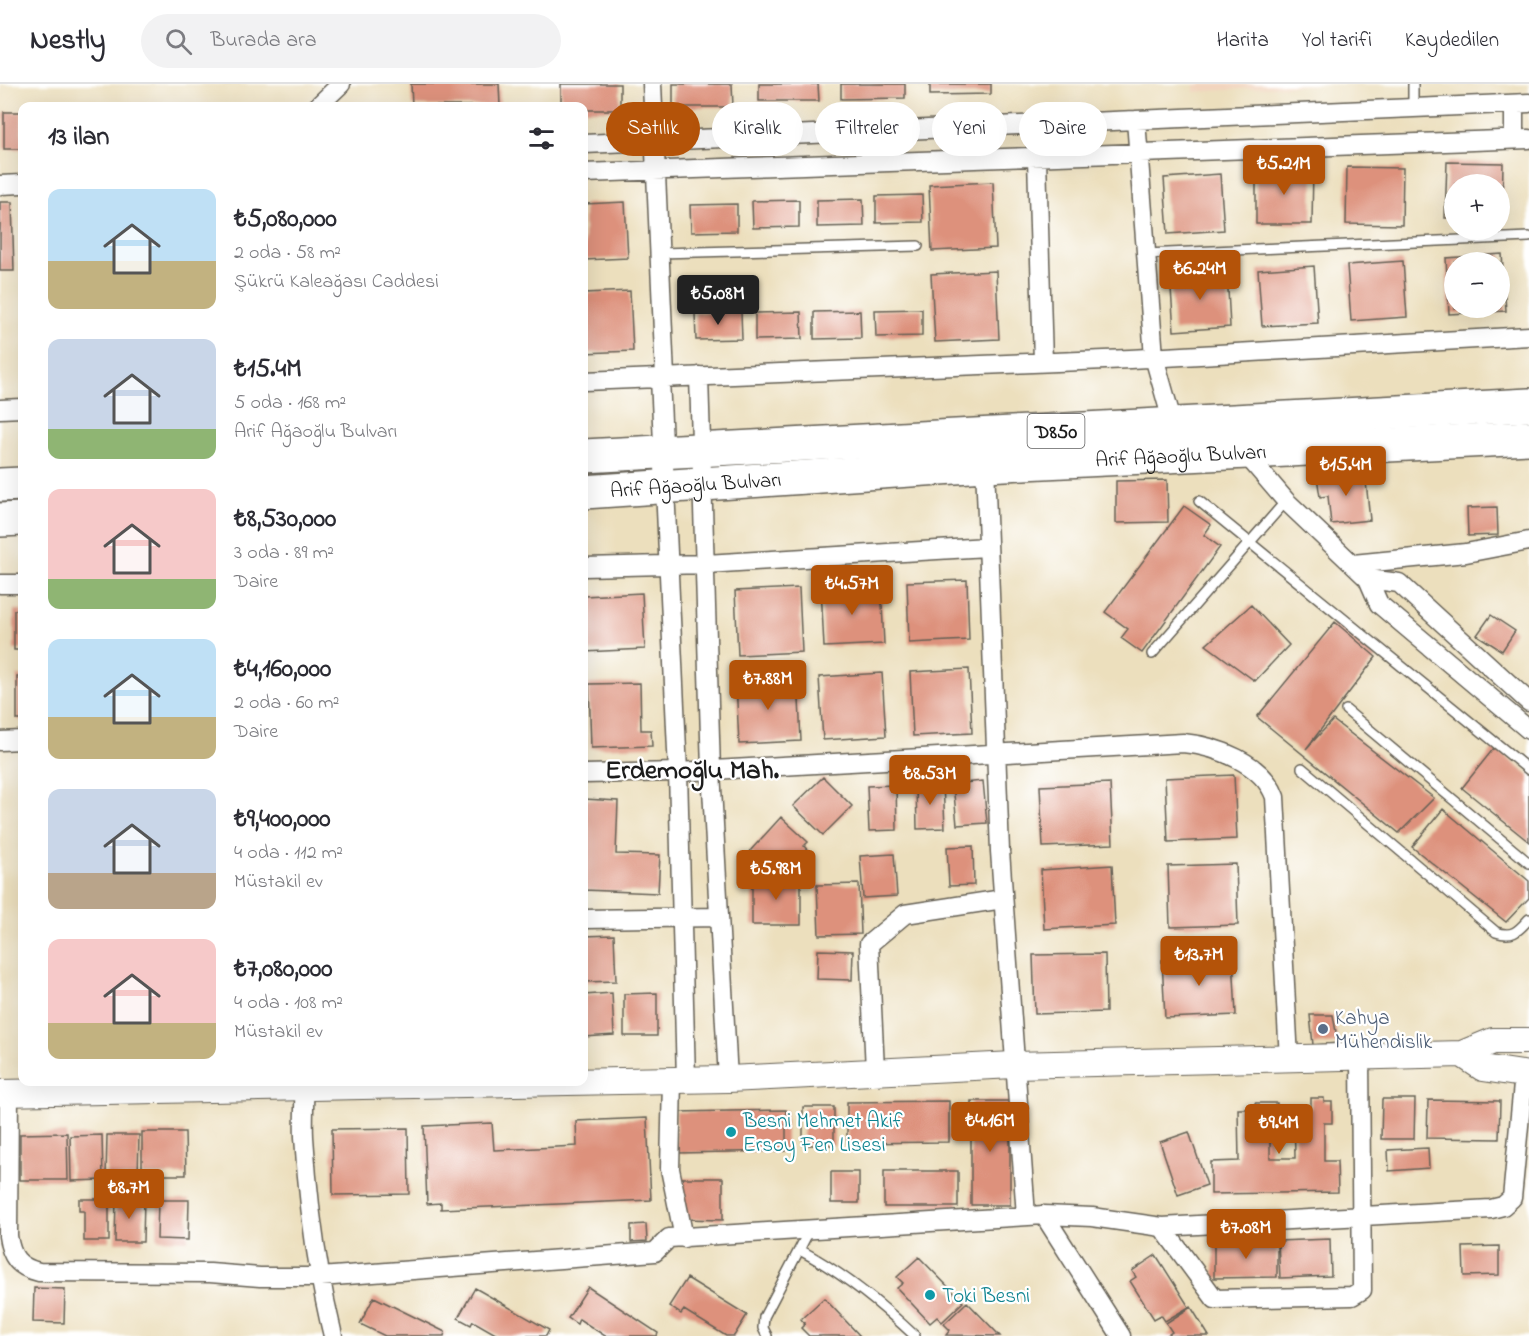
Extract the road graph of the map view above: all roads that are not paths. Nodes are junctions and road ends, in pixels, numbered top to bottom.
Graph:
1 (341, 84) edge
2 (652, 84) edge
3 (1413, 84) edge
4 (322, 102) edge
5 (653, 102) edge
6 (1521, 104) edge
7 (1413, 108) junction
8 (1136, 120) junction
9 (1107, 121) edge
10 (1019, 125) edge
11 (700, 139) edge
12 (1521, 139) edge
13 (606, 143) edge
14 (588, 144) edge
15 (1139, 153) junction
16 (656, 156) edge
17 (1037, 157) junction
18 (656, 170) junction
19 (588, 173) edge
20 (18, 184) edge
21 (0, 185) edge
22 (1529, 237) edge
23 (918, 246) dead end
24 (660, 253) junction
25 (1146, 254) junction
26 (1529, 336) edge
27 (1154, 357) junction
28 (1043, 362) junction
29 (699, 376) junction
30 (662, 377) junction
31 (588, 381) edge
32 (1529, 405) edge
33 (18, 408) edge
34 (0, 409) edge
35 (1173, 424) junction
36 (1529, 438) edge
37 (701, 450) junction
38 (661, 452) junction
39 (1244, 452) junction
40 (588, 456) edge
41 (984, 465) junction
42 (18, 484) edge
43 (0, 485) edge
44 (704, 486) junction
45 (663, 488) junction
46 (588, 492) edge
47 (1198, 501) dead end
48 (1286, 501) junction
49 (18, 519) edge
50 (0, 520) edge
51 (1249, 542) junction
52 (1529, 542) edge
53 (987, 547) junction
54 (668, 564) junction
55 (706, 564) junction
56 (1353, 564) junction
57 (588, 567) edge
58 (1368, 579) junction
59 (0, 584) edge
60 (18, 584) edge
61 (1152, 654) dead end
62 (1529, 702) edge
63 (1346, 710) dead end
64 (1529, 730) edge
65 (18, 740) edge
66 (0, 741) edge
67 (995, 755) junction
68 (1302, 768) dead end
69 (711, 770) junction
70 (1529, 770) edge
71 (678, 772) junction
72 (588, 774) edge
73 (1529, 863) edge
74 (1003, 899) junction
75 (719, 917) junction
76 (682, 918) junction
77 (588, 919) edge
78 (1529, 920) edge
79 (1529, 1041) edge
80 (1462, 1054) junction
81 (1360, 1057) junction
82 (1290, 1059) junction
83 (1014, 1065) junction
84 (875, 1070) junction
85 (1527, 1074) edge
86 (728, 1079) junction
87 (679, 1080) junction
88 (588, 1081) edge
89 (156, 1086) edge
90 (304, 1086) edge
91 (5, 1093) edge
92 (1035, 1215) junction
93 (1363, 1216) junction
94 (1162, 1227) junction
95 (810, 1229) junction
96 (684, 1238) junction
97 (800, 1250) junction
98 (321, 1277) junction
99 (333, 1336) edge
100 (766, 1336) edge
101 (915, 1336) edge
102 (1120, 1336) edge

1 - 4 street
2 - 5 street
3 - 7 lane
6 - 7 street
6 - 12 street
7 - 8 street
8 - 9 street
8 - 15 street
10 - 11 street
12 - 15 street
13 - 14 street
15 - 17 street
15 - 25 street
16 - 18 street
17 - 18 street
17 - 28 street
18 - 19 street
18 - 24 street
20 - 21 street
22 - 25 lane
23 - 24 lane
24 - 30 street
25 - 27 street
26 - 27 street
27 - 28 street
27 - 35 street
28 - 29 street
29 - 30 street
29 - 37 street
30 - 31 street
30 - 38 street
32 - 35 highway, Arif Ağaoğlu Bulvarı / D850
33 - 34 street
35 - 37 highway, Arif Ağaoğlu Bulvarı / D850
36 - 39 highway, Arif Ağaoğlu Bulvarı / D850
37 - 38 highway, Arif Ağaoğlu Bulvarı / D850
37 - 44 street
38 - 40 highway, Arif Ağaoğlu Bulvarı / D850
38 - 45 street
39 - 41 highway, Arif Ağaoğlu Bulvarı / D850
39 - 48 street
41 - 44 highway, Arif Ağaoğlu Bulvarı / D850
41 - 53 street
42 - 43 highway
44 - 45 highway, Arif Ağaoğlu Bulvarı / D850
44 - 55 street
45 - 46 highway, Arif Ağaoğlu Bulvarı / D850
45 - 54 street
47 - 51 lane
48 - 51 lane
48 - 56 street
49 - 50 highway
51 - 61 lane
51 - 70 lane
52 - 56 street
53 - 55 street
53 - 67 street
54 - 55 street
54 - 57 street
54 - 71 street
55 - 69 street
56 - 58 street
58 - 62 street
58 - 64 street
59 - 60 street
63 - 73 lane
65 - 66 street
67 - 69 street
67 - 74 street
67 - 82 street
68 - 78 lane
69 - 71 street
69 - 75 street
71 - 72 street
71 - 76 street
74 - 83 street
74 - 84 street
75 - 76 street
75 - 86 street
76 - 77 street
76 - 87 street
79 - 80 street
80 - 81 street
80 - 85 street
81 - 82 street
81 - 93 street
82 - 83 street
83 - 84 street
83 - 92 street
84 - 86 street
85 - 93 street
86 - 87 street
87 - 88 street
87 - 96 street
89 - 91 street
90 - 98 street
91 - 98 street
92 - 94 street
92 - 95 street
92 - 102 street
93 - 94 street
93 - 94 street
95 - 96 street
95 - 97 lane
96 - 98 street
97 - 100 lane
97 - 101 lane
98 - 99 street

